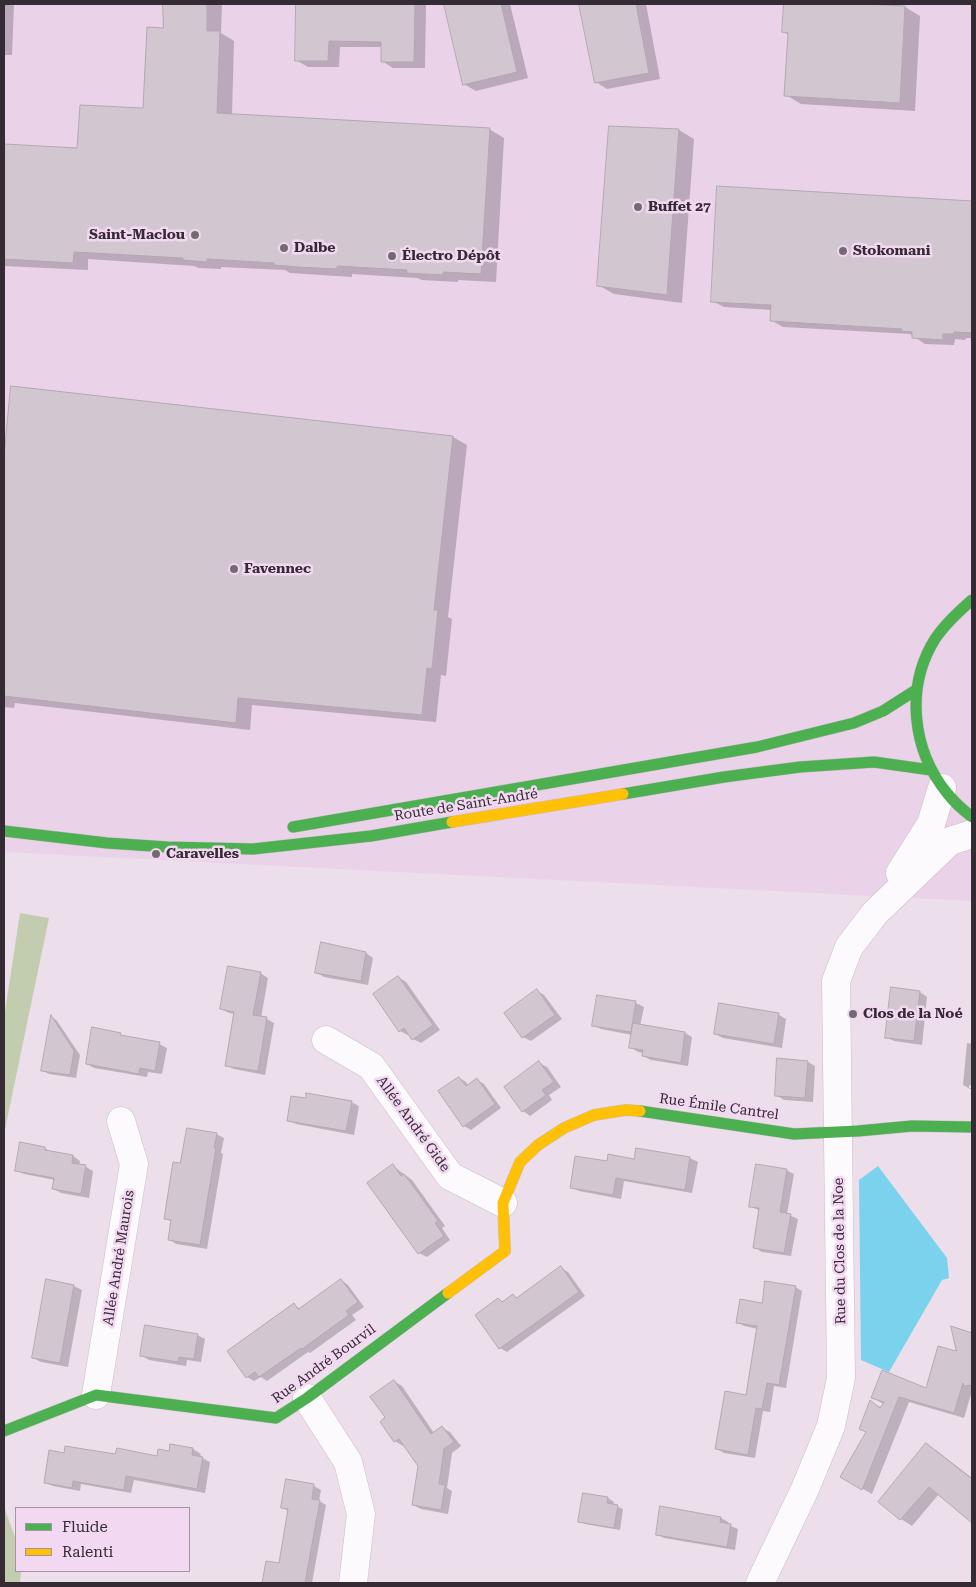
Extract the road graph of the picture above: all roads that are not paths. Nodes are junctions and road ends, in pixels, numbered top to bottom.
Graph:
1 (972, 600) edge
2 (916, 690) junction
3 (936, 779) junction
4 (972, 817) edge
5 (284, 829) dead end
6 (4, 831) edge
7 (972, 834) edge
8 (875, 914) junction
9 (326, 1040) dead end
10 (121, 1121) dead end
11 (972, 1127) edge
12 (838, 1132) junction
13 (503, 1203) junction
14 (96, 1396) junction
15 (307, 1398) junction
16 (4, 1432) edge
17 (353, 1583) edge
18 (760, 1583) edge

1 - 2 main road
2 - 3 main road
2 - 5 main road, Route de Saint-André
3 - 4 main road
3 - 6 main road, Route de Saint-André
3 - 8 street, Rue du Clos de la Noe
7 - 8 street, Rue du Clos de la Noe
8 - 12 street, Rue du Clos de la Noe
9 - 13 street, Allée André Gide
10 - 14 street, Allée André Maurois
11 - 12 main road, Rue Émile Cantrel
12 - 13 main road, Rue Émile Cantrel
12 - 18 street, Rue du Clos de la Noe
13 - 15 main road, Rue André Bourvil
14 - 15 main road, Rue André Bourvil
14 - 16 main road, Rue André Bourvil
15 - 17 street

